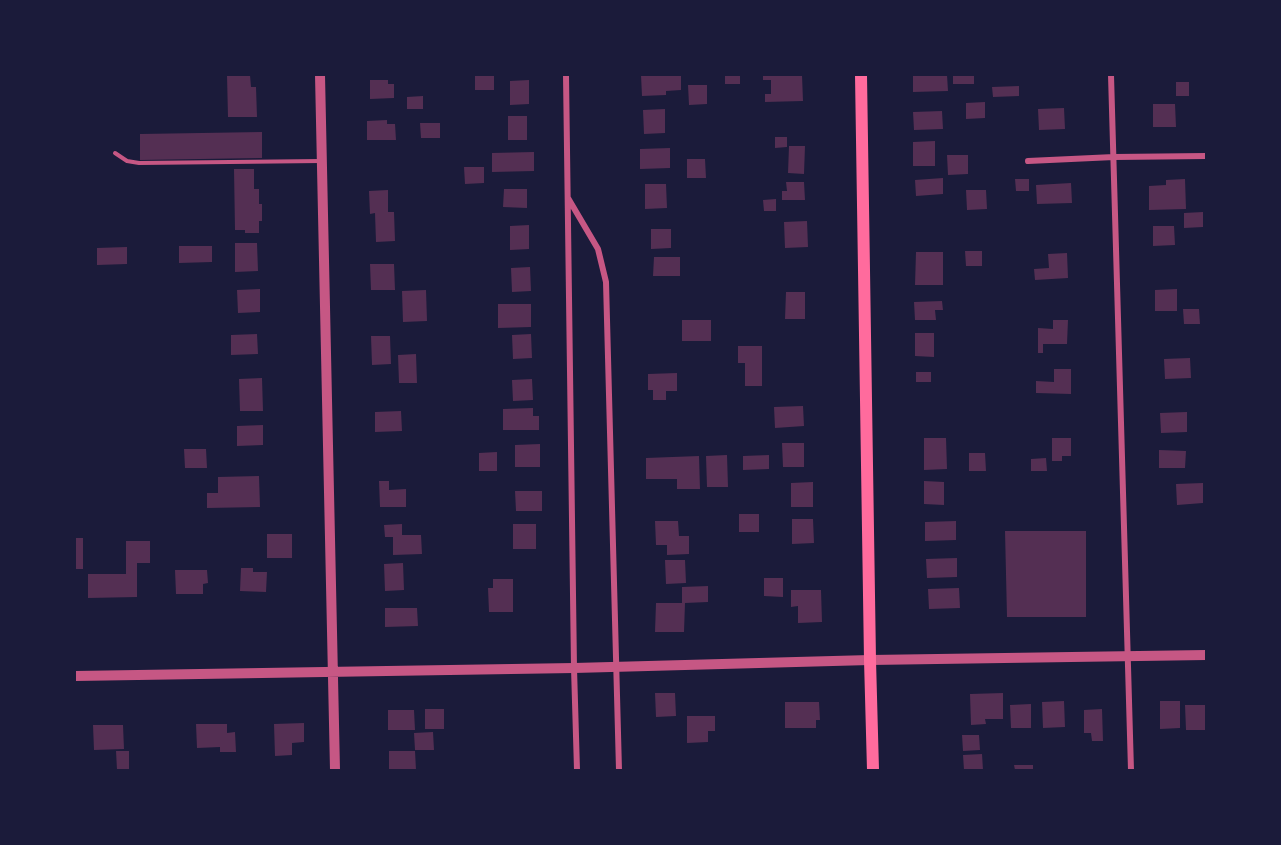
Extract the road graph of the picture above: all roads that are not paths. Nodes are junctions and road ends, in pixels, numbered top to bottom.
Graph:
1 (320, 75) edge
2 (566, 75) edge
3 (861, 75) edge
4 (1111, 75) edge
5 (115, 153) dead end
6 (1206, 156) edge
7 (1114, 157) junction
8 (322, 161) junction
9 (1028, 161) dead end
10 (567, 198) junction
11 (1206, 655) edge
12 (1128, 657) junction
13 (870, 660) junction
14 (616, 667) junction
15 (574, 668) junction
16 (333, 671) junction
17 (75, 676) edge
18 (335, 770) edge
19 (577, 770) edge
20 (619, 770) edge
21 (873, 770) edge
22 (1131, 770) edge

1 - 8 street
2 - 10 street
3 - 13 main road
4 - 7 street
5 - 8 lane
6 - 7 street
7 - 9 street
7 - 12 street
8 - 16 street
10 - 14 street
10 - 15 street
11 - 12 street
12 - 13 street
12 - 22 street
13 - 14 street
13 - 21 main road
14 - 15 street
14 - 20 street
15 - 16 street
15 - 19 street
16 - 17 street
16 - 18 street

